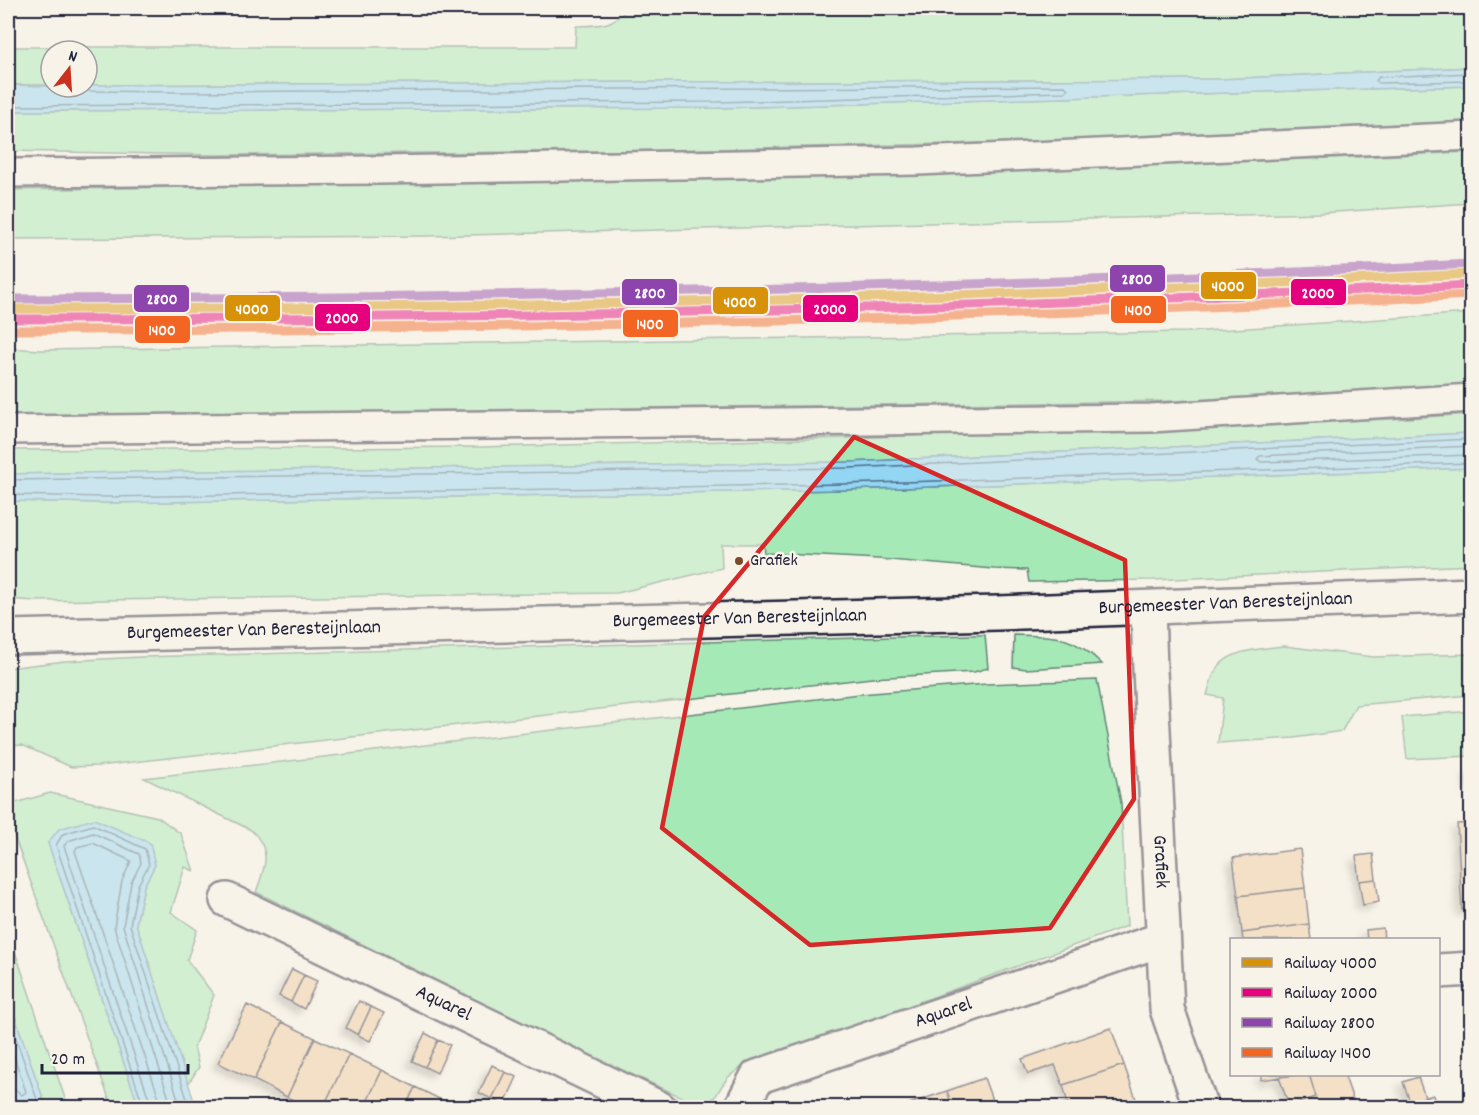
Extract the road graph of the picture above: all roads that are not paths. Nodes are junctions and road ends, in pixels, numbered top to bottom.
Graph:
1 (1472, 136) edge
2 (8, 173) edge
3 (1472, 398) edge
4 (8, 430) edge
5 (1472, 594) edge
6 (1148, 608) junction
7 (8, 637) edge
8 (227, 900) dead end
9 (1163, 939) junction
10 (1472, 969) edge
11 (1440, 971) edge
12 (659, 1107) edge
13 (741, 1107) edge
14 (1201, 1107) edge

1 - 2 lane
3 - 4 lane
5 - 6 street, Burgemeester Van Beresteijnlaan
6 - 7 street, Burgemeester Van Beresteijnlaan
6 - 9 street, Grafiek
8 - 12 street, Aquarel
9 - 13 street, Aquarel
9 - 14 street, Grafiek
10 - 11 street

